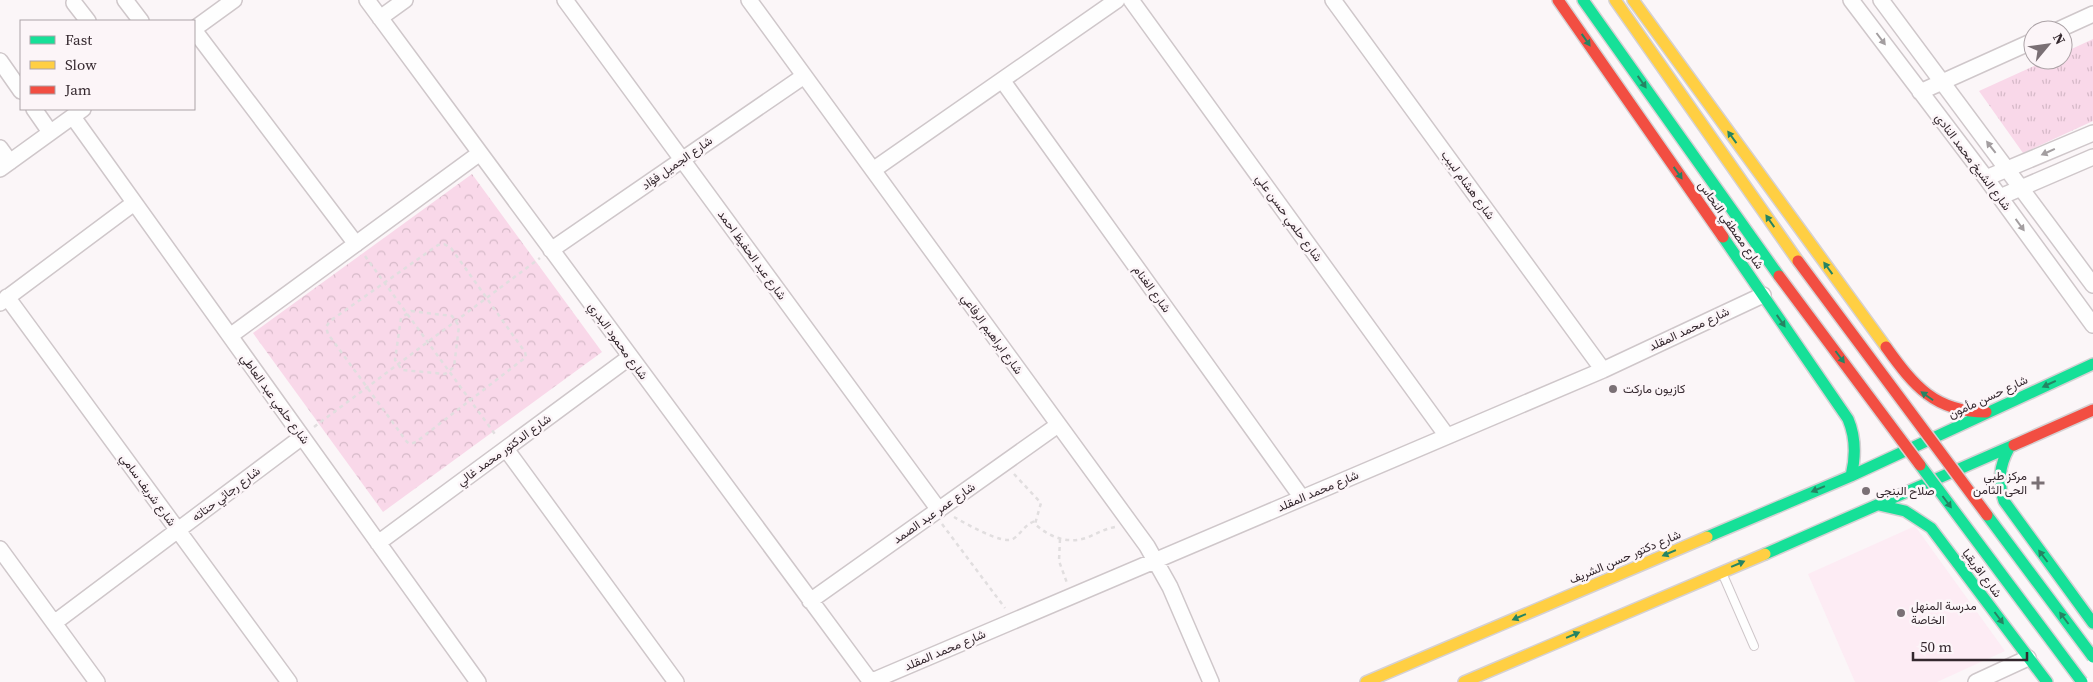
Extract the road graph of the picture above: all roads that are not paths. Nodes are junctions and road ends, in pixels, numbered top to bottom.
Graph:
1 (125, 0) edge
2 (234, 0) edge
3 (367, 0) edge
4 (405, 0) edge
5 (564, 0) edge
6 (749, 0) edge
7 (1117, 0) edge
8 (1131, 0) edge
9 (1333, 0) edge
10 (1558, 0) edge
11 (1583, 0) edge
12 (1615, 0) edge
13 (1633, 0) edge
14 (1852, 0) edge
15 (1881, 0) edge
16 (2090, 0) edge
17 (74, 3) dead end
18 (2093, 4) edge
19 (2093, 14) edge
20 (380, 18) junction
21 (87, 20) edge
22 (140, 20) edge
23 (2073, 23) edge
24 (195, 28) edge
25 (195, 30) edge
26 (2023, 46) edge
27 (0, 60) edge
28 (804, 76) junction
29 (1002, 80) junction
30 (1941, 83) junction
31 (20, 90) edge
32 (1920, 92) junction
33 (35, 110) edge
34 (78, 113) edge
35 (50, 132) junction
36 (2093, 133) edge
37 (0, 148) edge
38 (480, 153) junction
39 (2093, 157) edge
40 (682, 160) junction
41 (5, 166) edge
42 (873, 170) junction
43 (2008, 170) junction
44 (1986, 178) junction
45 (2022, 188) junction
46 (2000, 197) junction
47 (134, 203) junction
48 (356, 244) junction
49 (551, 250) junction
50 (2093, 285) edge
51 (1763, 295) junction
52 (4, 300) edge
53 (2093, 324) edge
54 (230, 336) junction
55 (1884, 347) junction
56 (630, 357) junction
57 (2093, 364) edge
58 (1602, 370) junction
59 (1820, 376) junction
60 (2093, 410) edge
61 (1990, 412) junction
62 (1058, 425) junction
63 (1945, 432) junction
64 (302, 436) junction
65 (1447, 436) junction
66 (2009, 448) junction
67 (506, 449) junction
68 (1895, 456) junction
69 (1906, 465) dead end
70 (1961, 469) junction
71 (1851, 476) junction
72 (1302, 498) junction
73 (1879, 504) junction
74 (936, 512) junction
75 (178, 531) junction
76 (2030, 539) junction
77 (378, 543) junction
78 (0, 549) edge
79 (1156, 560) junction
80 (1721, 571) junction
81 (1969, 578) junction
82 (810, 601) junction
83 (54, 623) junction
84 (2093, 623) edge
85 (1754, 646) dead end
86 (2093, 657) edge
87 (2028, 658) junction
88 (97, 682) edge
89 (289, 682) edge
90 (478, 682) edge
91 (676, 682) edge
92 (870, 682) edge
93 (1211, 682) edge
94 (1366, 682) edge
95 (1464, 682) edge
96 (1976, 682) edge
97 (2047, 682) edge
98 (2082, 682) edge

1 - 22 street
2 - 24 street
3 - 20 street, شارع محمود البدري
4 - 20 street
5 - 40 street, شارع عبد الحفيظ احمد
6 - 28 street, شارع ابراهيم الرفاعي
7 - 29 street
8 - 65 street, شارع حلمي حسن علي
9 - 58 street, شارع هشام لبيب
10 -> 51 main road, شارع مصطفي النحاس
11 -> 98 main road, bridge
86 -> 12 main road, bridge
55 -> 13 main road
14 -> 32 street, شارع الشيخ محمد النادي
15 - 30 street, شارع الشيخ محمد النادي
16 - 18 street
17 - 21 street
19 - 23 street
20 - 38 street, شارع محمود البدري
25 - 48 street
26 - 30 street
27 - 31 street
28 - 40 street, شارع الجميل فؤاد
28 - 42 street, شارع ابراهيم الرفاعي
29 - 42 street
29 - 72 street, شارع الغنام
30 - 32 street
43 -> 30 street, شارع الشيخ محمد النادي
32 - 44 street, شارع الشيخ محمد النادي
33 - 35 street
34 - 35 street
34 - 47 street, شارع حلمي عبد العاطي
35 - 41 street
36 -> 43 street
37 - 41 street
38 - 48 street
38 - 49 street, شارع محمود البدري
39 - 45 street
40 - 49 street, شارع الجميل فؤاد
40 - 74 street, شارع عبد الحفيظ احمد
42 - 62 street, شارع ابراهيم الرفاعي
43 - 44 street
43 - 45 street, شارع الشيخ محمد النادي
44 - 46 street, شارع الشيخ محمد النادي
45 - 46 street
45 - 50 street, شارع الشيخ محمد النادي
46 -> 53 street, شارع الشيخ محمد النادي
47 - 52 street, شارع شريف سامي
47 - 54 street, شارع حلمي عبد العاطي
48 - 54 street
49 - 56 street, شارع محمود البدري
51 - 58 street, شارع محمد المقلد
51 -> 59 main road, شارع مصطفي النحاس
52 - 75 street, شارع شريف سامي
54 - 64 street, شارع حلمي عبد العاطي
55 - 59 main road
61 -> 55 main road
56 - 67 street, شارع الدكتور محمد غالي
56 - 82 street, شارع محمود البدري
57 -> 61 main road, شارع حسن مأمون
58 - 65 street, شارع محمد المقلد
59 - 71 main road, شارع مصطفي النحاس
60 - 66 main road
61 - 63 main road, شارع حسن مأمون
62 - 74 street, شارع عمر عبد الصمد
62 - 79 street, شارع ابراهيم الرفاعي
63 - 68 main road, شارع حسن مأمون
63 - 70 main road
64 - 75 street, شارع رجائي حتاته
64 - 77 street, شارع حلمي عبد العاطي
65 - 72 street, شارع محمد المقلد
66 - 70 main road
66 - 76 main road
67 - 77 street, شارع الدكتور محمد غالي
67 - 91 street
68 - 69 main road
68 - 71 main road, شارع دكتور حسن الشريف
70 - 73 main road
71 -> 94 main road, شارع دكتور حسن الشريف
72 - 79 street, شارع محمد المقلد
80 -> 73 main road
73 - 81 main road, شارع افريقيا
74 - 82 street, شارع عمر عبد الصمد
75 - 83 street, شارع رجائي حتاته
75 - 89 street, شارع شريف سامي
76 - 81 main road
84 -> 76 main road
77 - 90 street, شارع حلمي عبد العاطي
78 - 83 street
79 - 92 street, شارع محمد المقلد
79 - 93 street, شارع ابراهيم الرفاعي
80 - 85 lane
95 -> 80 main road
81 -> 87 main road, شارع افريقيا
82 - 92 street, شارع محمود البدري
83 - 88 street
87 - 96 street
87 - 97 main road, شارع افريقيا

